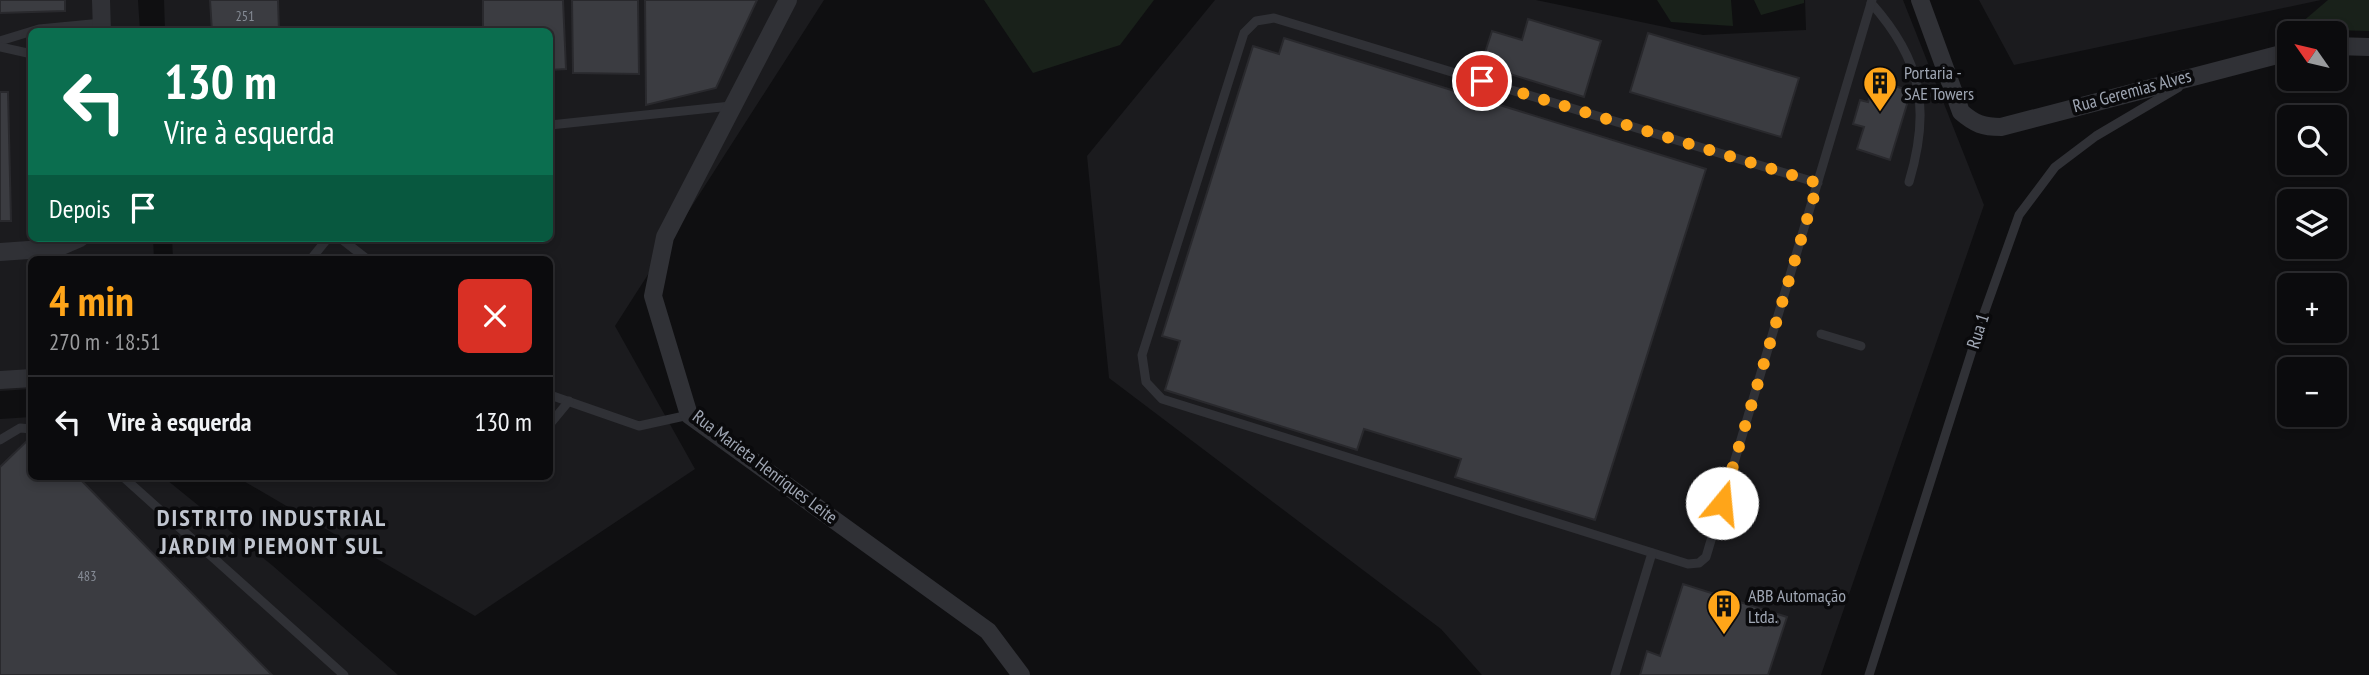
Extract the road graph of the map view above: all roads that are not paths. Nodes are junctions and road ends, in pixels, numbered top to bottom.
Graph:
1 (101, 0) edge
2 (789, 0) edge
3 (1920, 0) edge
4 (1872, 1) edge
5 (102, 27) edge
6 (70, 28) edge
7 (28, 32) edge
8 (0, 41) edge
9 (2347, 46) edge
10 (0, 47) edge
11 (2369, 47) edge
12 (28, 53) edge
13 (2277, 55) edge
14 (2204, 72) junction
15 (733, 106) junction
16 (553, 125) edge
17 (1909, 182) dead end
18 (1818, 183) junction
19 (71, 242) edge
20 (325, 242) edge
21 (345, 242) edge
22 (0, 252) edge
23 (313, 256) edge
24 (363, 256) edge
25 (1821, 334) dead end
26 (1861, 346) dead end
27 (28, 379) edge
28 (0, 380) edge
29 (553, 395) edge
30 (569, 401) junction
31 (690, 415) junction
32 (553, 420) edge
33 (28, 429) edge
34 (0, 440) edge
35 (126, 480) edge
36 (1653, 553) junction
37 (344, 675) edge
38 (1021, 675) edge
39 (1615, 675) edge
40 (1869, 675) edge

1 - 5 street
2 - 15 street, Rua Marieta Henriques Leite
3 - 14 street, Rua Geremias Alves
4 - 17 lane
4 - 18 lane
5 - 6 lane
7 - 8 lane
9 - 11 street
10 - 12 lane
13 - 14 street, Rua Geremias Alves
14 - 40 lane, Rua 1
15 - 16 lane
15 - 31 street, Rua Marieta Henriques Leite
18 - 36 lane
18 - 36 lane
19 - 22 street
20 - 23 lane
21 - 24 lane
25 - 26 lane
27 - 28 street
29 - 30 lane
30 - 31 lane
30 - 32 lane
31 - 38 street, Rua Marieta Henriques Leite
33 - 34 lane
35 - 37 lane
36 - 39 lane

